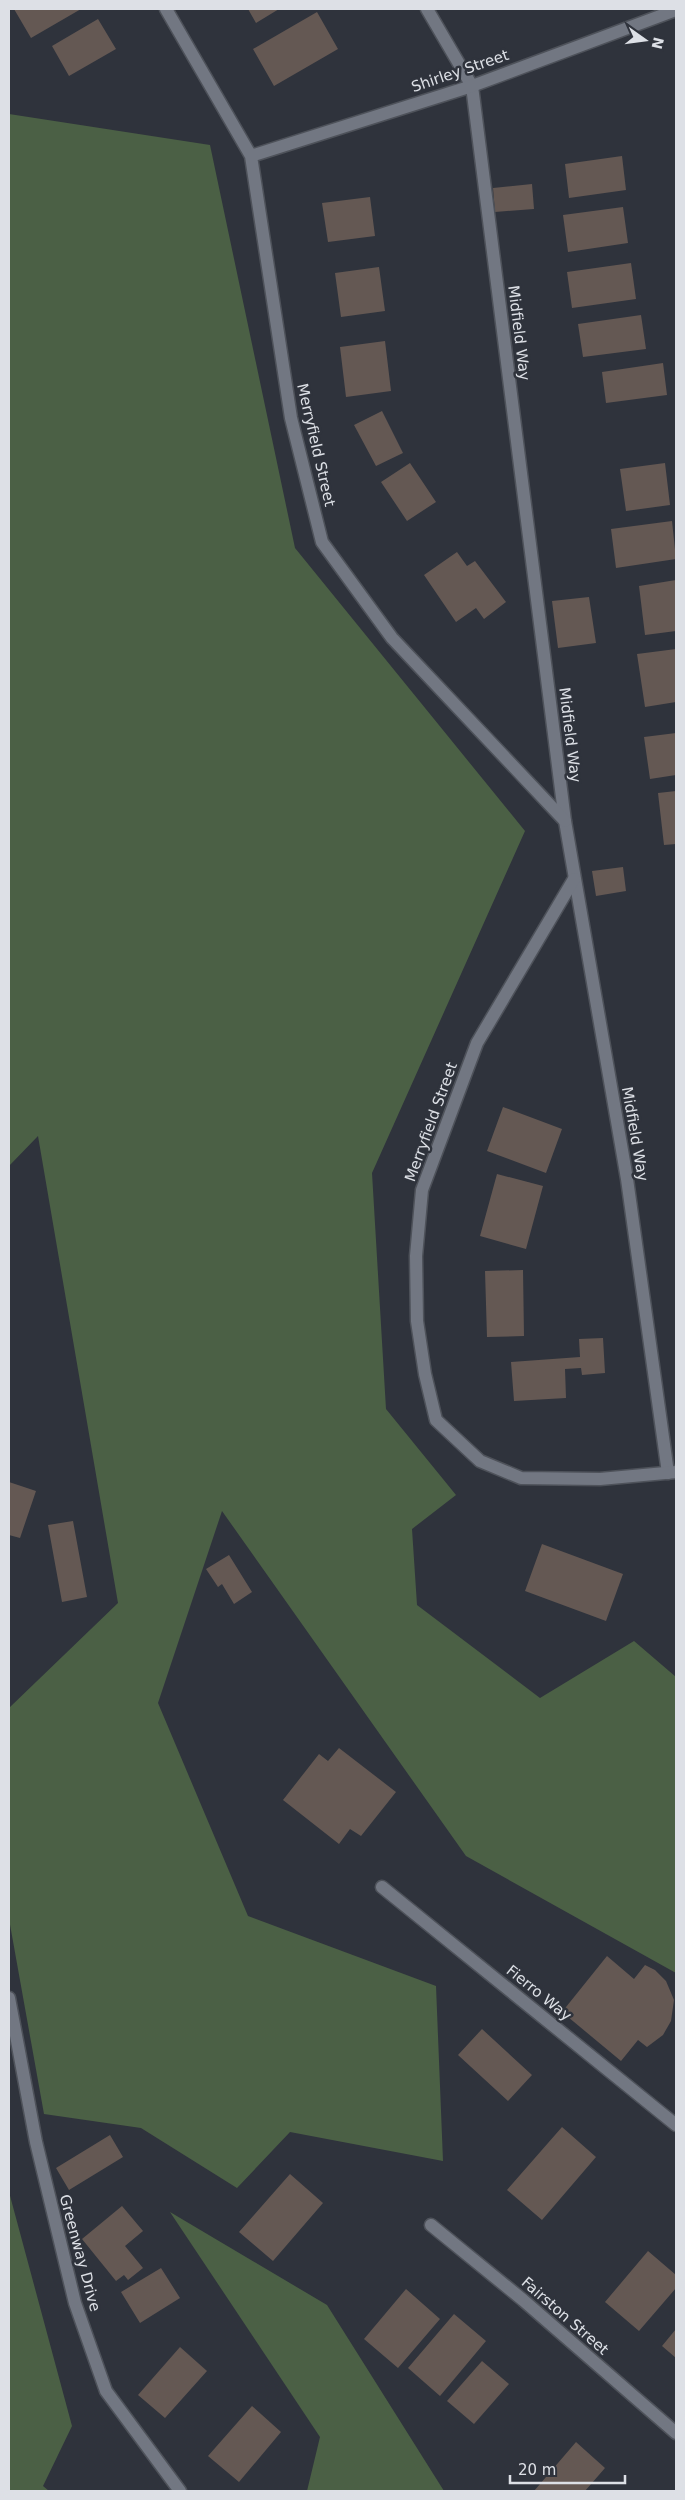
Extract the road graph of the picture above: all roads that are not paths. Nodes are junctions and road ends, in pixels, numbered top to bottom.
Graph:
1 (166, 9) edge
2 (427, 9) edge
3 (676, 10) edge
4 (472, 86) junction
5 (251, 156) junction
6 (565, 821) junction
7 (574, 879) junction
8 (672, 1472) edge
9 (382, 1887) dead end
10 (9, 1998) edge
11 (676, 2126) edge
12 (431, 2225) dead end
13 (676, 2433) edge
14 (180, 2491) edge

1 - 5 street, Merryfield Street
2 - 4 street, Midfield Way
3 - 4 street, Shirley Street
4 - 5 street, Shirley Street
4 - 6 street, Midfield Way
5 - 6 street, Merryfield Street
6 - 7 street, Midfield Way
7 - 8 street, Midfield Way
7 - 8 street, Merryfield Street
9 - 11 street, Fierro Way
10 - 14 street, Greenway Drive
12 - 13 street, Fairston Street

